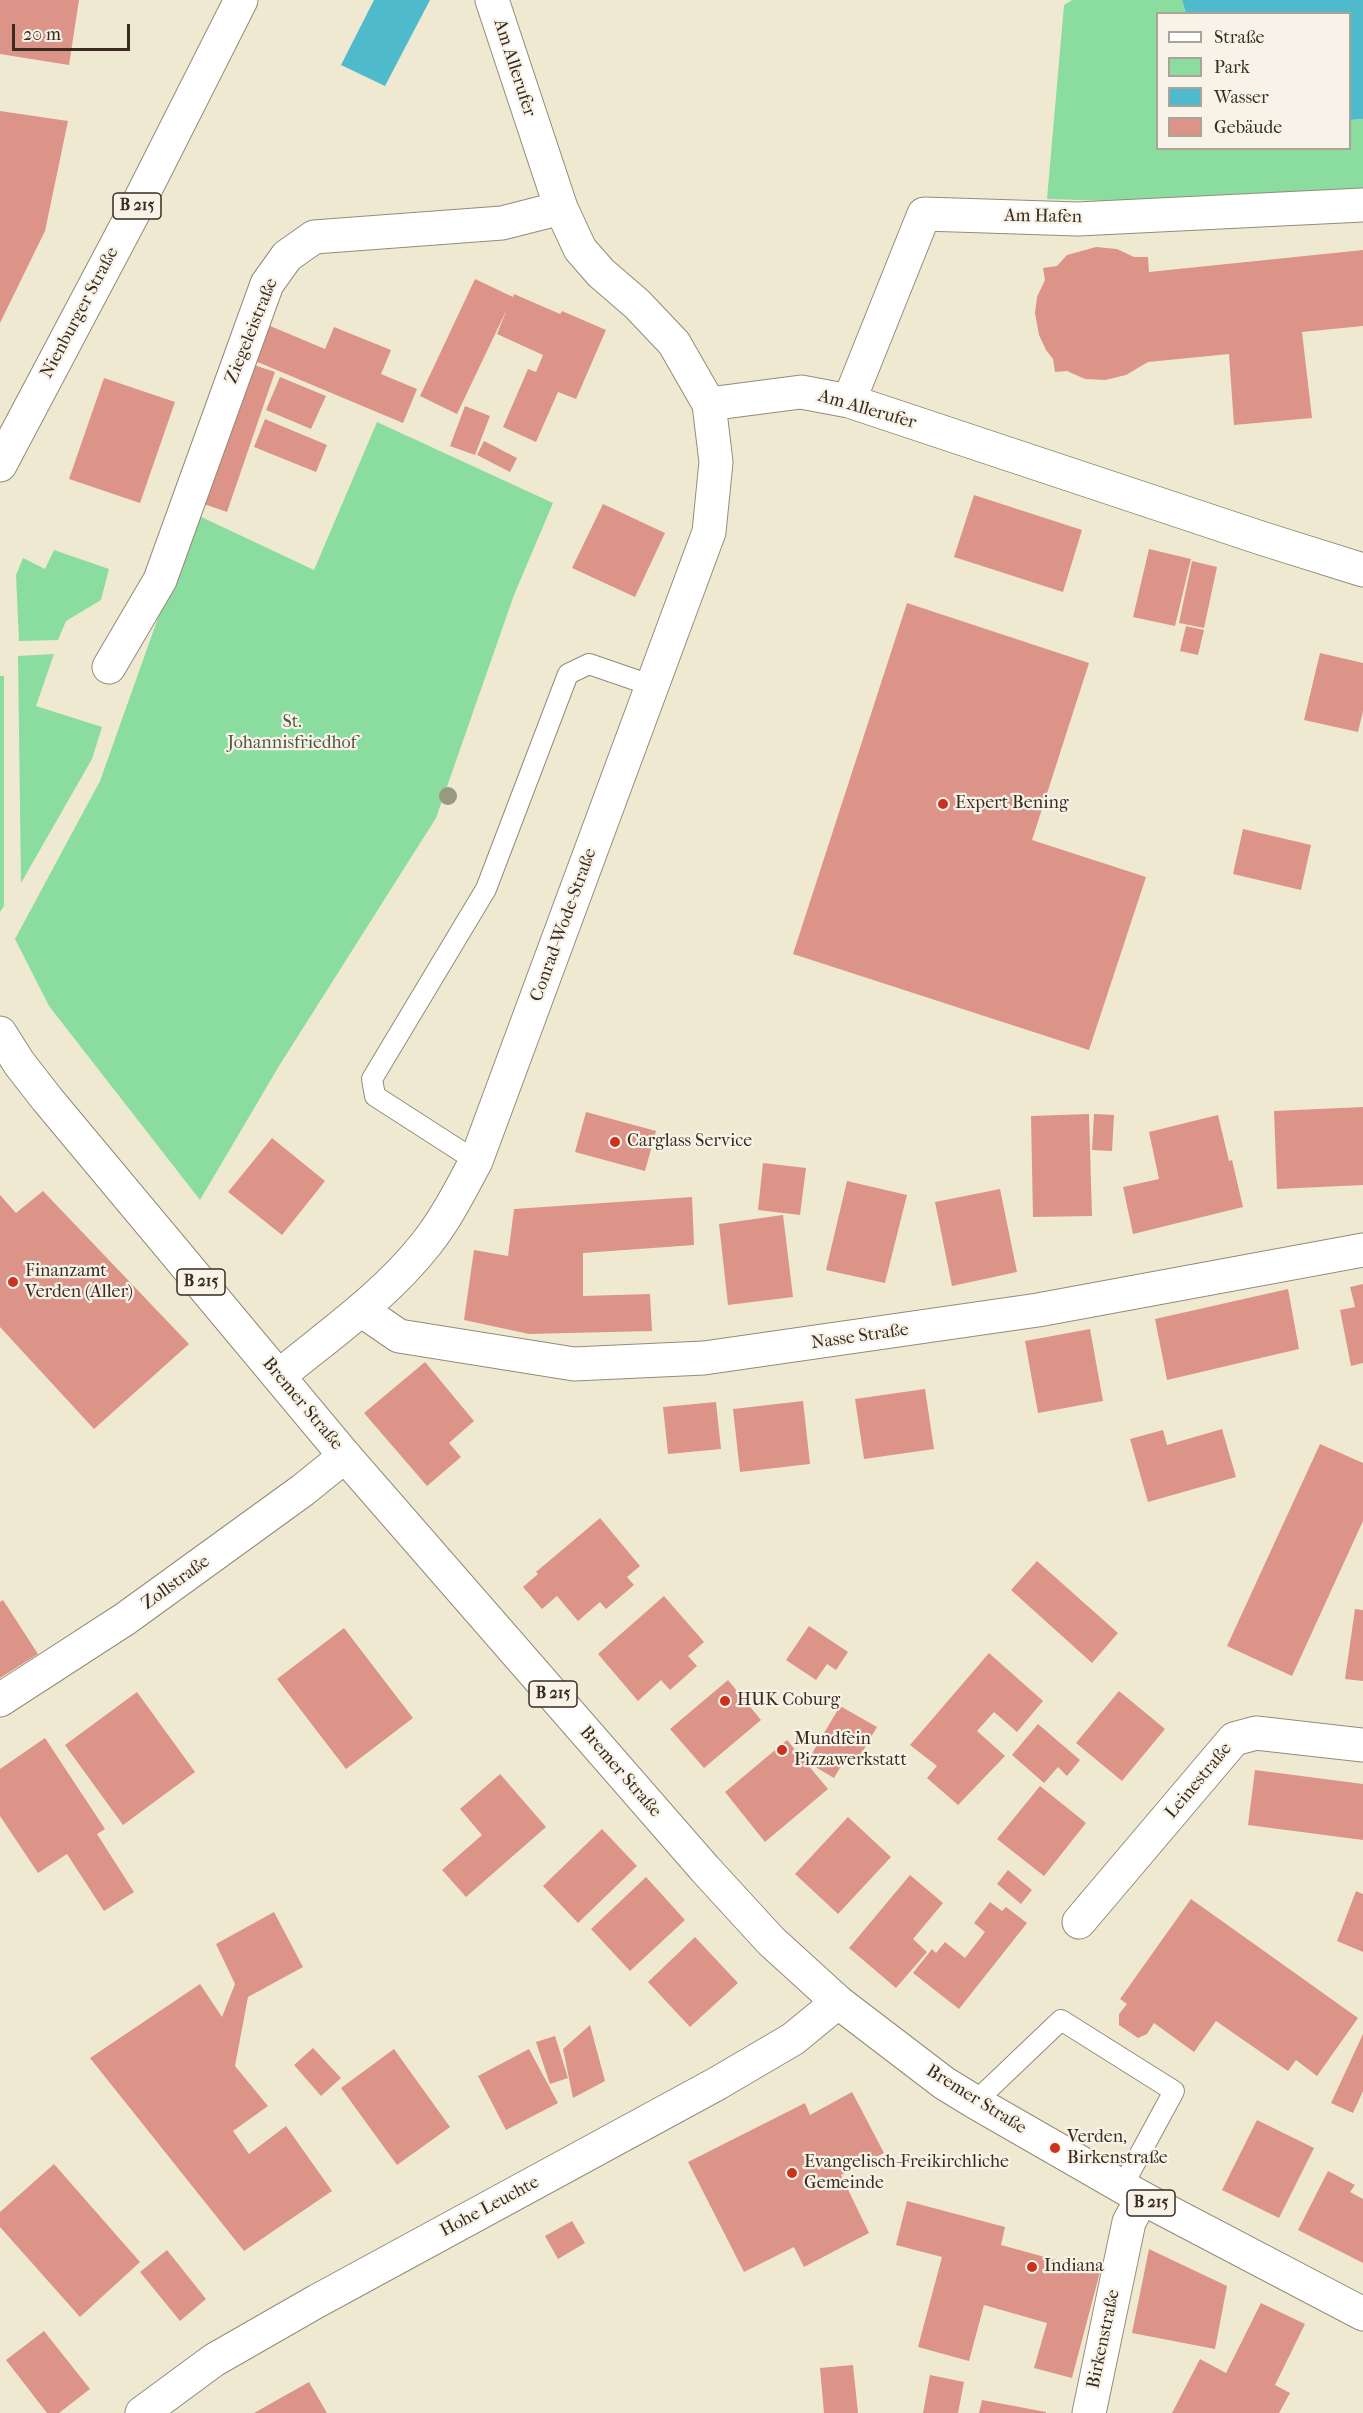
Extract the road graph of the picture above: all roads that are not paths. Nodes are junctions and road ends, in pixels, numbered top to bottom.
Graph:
1 (241, 0) edge
2 (492, 0) edge
3 (1363, 205) edge
4 (561, 208) junction
5 (849, 401) junction
6 (709, 404) junction
7 (0, 465) edge
8 (1363, 570) edge
9 (109, 667) dead end
10 (653, 686) junction
11 (0, 1033) edge
12 (476, 1161) junction
13 (1363, 1250) edge
14 (361, 1310) junction
15 (279, 1376) junction
16 (345, 1456) junction
17 (0, 1700) edge
18 (1363, 1745) edge
19 (1079, 1922) dead end
20 (838, 2002) junction
21 (975, 2103) junction
22 (1132, 2192) junction
23 (1363, 2314) edge
24 (142, 2413) edge
25 (1089, 2413) edge

1 - 7 street, Nienburger Straße / B 215
2 - 4 street, Am Allerufer
3 - 5 street, Am Hafen
4 - 6 street, Am Allerufer
4 - 9 street, Ziegeleistraße
5 - 6 street, Am Allerufer
5 - 8 street, Am Allerufer
6 - 10 street, Conrad-Wode-Straße
10 - 12 street, Conrad-Wode-Straße
10 - 12 lane
11 - 15 street, Bremer Straße / B 215
12 - 14 street, Conrad-Wode-Straße
13 - 14 street, Nasse Straße
14 - 15 street, Conrad-Wode-Straße
15 - 16 street, Bremer Straße / B 215
16 - 17 street, Zollstraße
16 - 20 street, Bremer Straße / B 215
18 - 19 street, Leinestraße
20 - 21 street, Bremer Straße / B 215
20 - 24 street, Hohe Leuchte
21 - 22 street, Bremer Straße / B 215
21 - 22 lane
22 - 23 street, Bremer Straße / B 215
22 - 25 street, Birkenstraße

